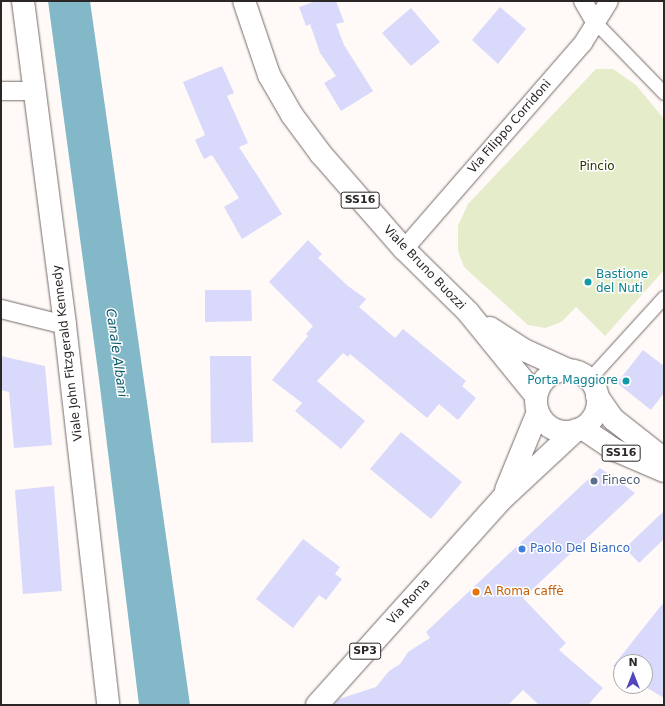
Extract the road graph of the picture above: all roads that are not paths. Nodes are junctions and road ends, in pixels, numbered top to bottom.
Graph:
1 (23, 1) edge
2 (244, 1) edge
3 (583, 1) edge
4 (609, 1) edge
5 (595, 22) junction
6 (1, 91) edge
7 (35, 91) junction
8 (664, 93) edge
9 (404, 249) junction
10 (664, 297) edge
11 (1, 309) edge
12 (468, 312) junction
13 (65, 325) junction
14 (568, 370) junction
15 (593, 388) junction
16 (537, 404) junction
17 (579, 429) junction
18 (664, 459) edge
19 (664, 471) edge
20 (502, 499) junction
21 (108, 705) edge
22 (317, 705) edge

1 - 7 main road, Viale John Fitzgerald Kennedy
2 - 9 main road, Viale Bruno Buozzi / SS16
3 - 5 street
4 - 5 street, Via Filippo Corridoni
5 - 8 street
5 - 9 street, Via Filippo Corridoni
6 - 7 street
7 - 13 main road, Viale John Fitzgerald Kennedy
9 - 12 main road, Viale Bruno Buozzi / SS16
10 - 15 street
11 - 13 street
12 - 14 main road, Viale Bruno Buozzi / SS16
12 - 16 main road, Viale Bruno Buozzi / SS16
13 - 21 main road, Viale John Fitzgerald Kennedy
14 - 15 main road, SS16
14 - 16 main road
15 - 17 main road
15 - 18 main road, SS16
16 - 17 main road, SS16
16 - 20 main road, Via Roma / SP3
17 - 19 main road, SS16
17 - 20 main road, Via Roma / SP3
20 - 22 main road, Via Roma / SP3

